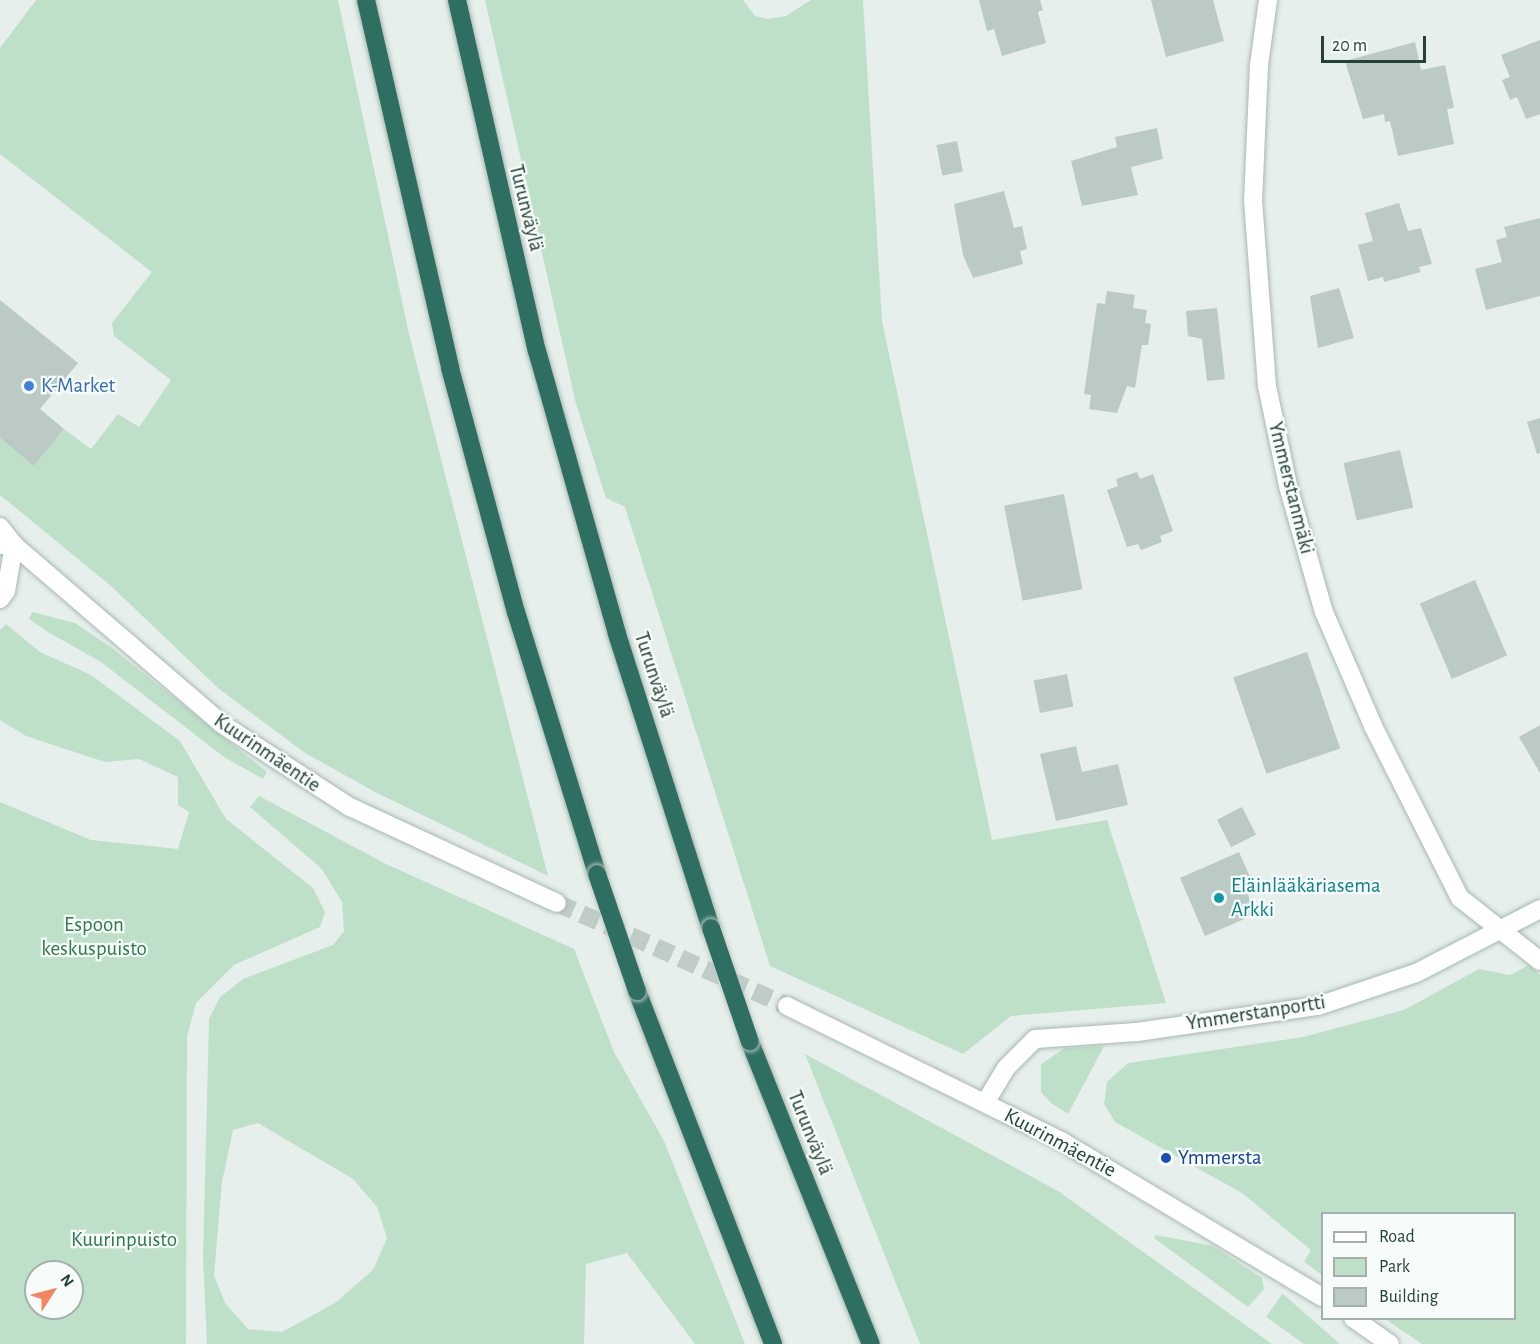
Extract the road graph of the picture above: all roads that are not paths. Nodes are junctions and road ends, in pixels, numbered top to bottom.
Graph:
1 (366, 0) edge
2 (457, 0) edge
3 (1268, 0) edge
4 (0, 527) edge
5 (7, 545) edge
6 (0, 599) edge
7 (557, 903) tunnel mouth
8 (1540, 909) edge
9 (1495, 930) junction
10 (1540, 961) edge
11 (787, 1006) tunnel mouth
12 (985, 1103) junction
13 (1321, 1296) edge
14 (1356, 1320) edge
15 (772, 1344) edge
16 (871, 1344) edge
17 (1390, 1344) edge

1 - 15 highway, bridge
2 - 16 highway, Turunväylä, bridge
3 - 9 street, Ymmerstanmäki
4 - 5 street, Kuurinmäentie
5 - 6 street
5 - 7 street, Kuurinmäentie
8 - 9 street, Ymmerstanportti
9 - 10 street, Ymmerstanmäki
9 - 12 street, Ymmerstanportti
11 - 12 street, Kuurinmäentie
12 - 13 street, Kuurinmäentie
14 - 17 street

